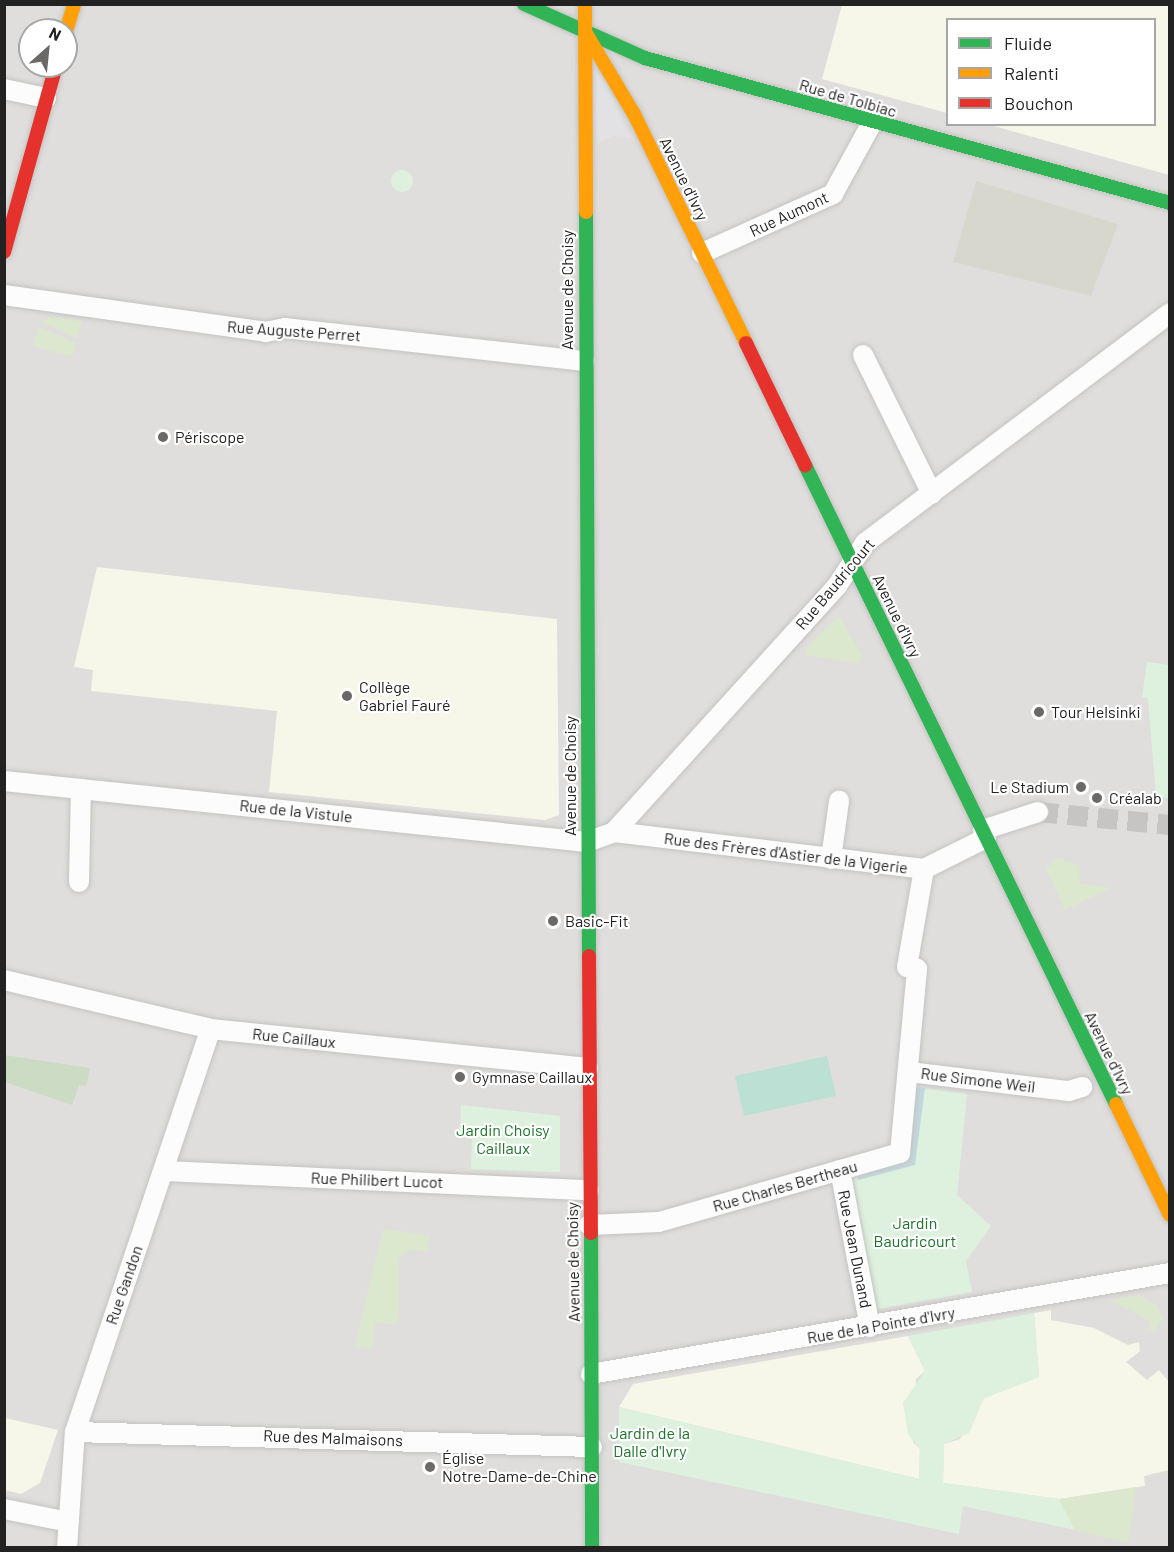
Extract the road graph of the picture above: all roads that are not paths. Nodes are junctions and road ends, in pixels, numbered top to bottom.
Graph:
1 (524, 4) edge
2 (585, 4) edge
3 (587, 35) junction
4 (52, 78) edge
5 (4, 89) edge
6 (46, 99) junction
7 (873, 121) junction
8 (1170, 203) edge
9 (4, 252) edge
10 (702, 253) junction
11 (4, 295) edge
12 (1170, 313) edge
13 (863, 355) dead end
14 (584, 361) junction
15 (933, 494) junction
16 (852, 563) junction
17 (4, 782) edge
18 (81, 789) junction
19 (839, 801) dead end
20 (1038, 813) tunnel mouth
21 (614, 832) junction
22 (984, 834) junction
23 (587, 842) junction
24 (831, 859) junction
25 (924, 869) junction
26 (79, 882) dead end
27 (4, 980) edge
28 (212, 1029) junction
29 (588, 1068) junction
30 (909, 1072) junction
31 (1082, 1087) dead end
32 (840, 1170) junction
33 (164, 1171) junction
34 (589, 1190) junction
35 (1170, 1215) edge
36 (589, 1225) junction
37 (1170, 1273) edge
38 (870, 1328) junction
39 (591, 1374) junction
40 (75, 1432) junction
41 (592, 1447) junction
42 (4, 1509) edge
43 (69, 1522) junction
44 (68, 1548) edge
45 (592, 1548) edge

1 - 3 main road, Rue de Tolbiac
2 - 3 main road, Avenue de Choisy
3 - 7 main road, Rue de Tolbiac
3 - 10 main road, Avenue d'Ivry
3 - 14 main road, Avenue de Choisy
4 - 6 main road
5 - 6 street
6 - 9 main road
7 - 8 main road, Rue de Tolbiac
7 - 10 street, Rue Aumont
10 - 16 main road, Avenue d'Ivry
11 - 14 street, Rue Auguste Perret
12 - 15 street, Rue Baudricourt
13 - 15 street
14 - 23 main road, Avenue de Choisy
15 - 16 street, Rue Baudricourt
16 - 21 street, Rue Baudricourt
16 - 22 main road, Avenue d'Ivry
17 - 18 street, Rue de la Vistule
18 - 23 street, Rue de la Vistule
18 - 26 street
19 - 24 street
20 - 22 street, Rue des Frères d'Astier de la Vigerie
21 - 23 street, Rue Baudricourt
21 - 24 street, Rue des Frères d'Astier de la Vigerie
22 - 25 street, Rue des Frères d'Astier de la Vigerie
22 - 35 main road, Avenue d'Ivry
23 - 29 main road, Avenue de Choisy
24 - 25 street, Rue des Frères d'Astier de la Vigerie
25 - 30 street, Rue Simone Weil
27 - 28 street, Rue Caillaux
28 - 29 street, Rue Caillaux
28 - 33 street, Rue Gandon
29 - 34 main road, Avenue de Choisy
30 - 31 street, Rue Simone Weil
30 - 32 street, Rue Charles Bertheau
32 - 36 street, Rue Charles Bertheau
32 - 38 street, Rue Jean Dunand
33 - 34 street, Rue Philibert Lucot
33 - 40 street, Rue Gandon
34 - 36 main road, Avenue de Choisy
36 - 39 main road, Avenue de Choisy
37 - 38 street, Rue de la Pointe d'Ivry
38 - 39 street, Rue de la Pointe d'Ivry
39 - 41 main road, Avenue de Choisy
40 - 41 street, Rue des Malmaisons
40 - 43 street, Rue Gandon
41 - 45 main road, Avenue de Choisy
42 - 43 street
43 - 44 street, Rue Gandon

